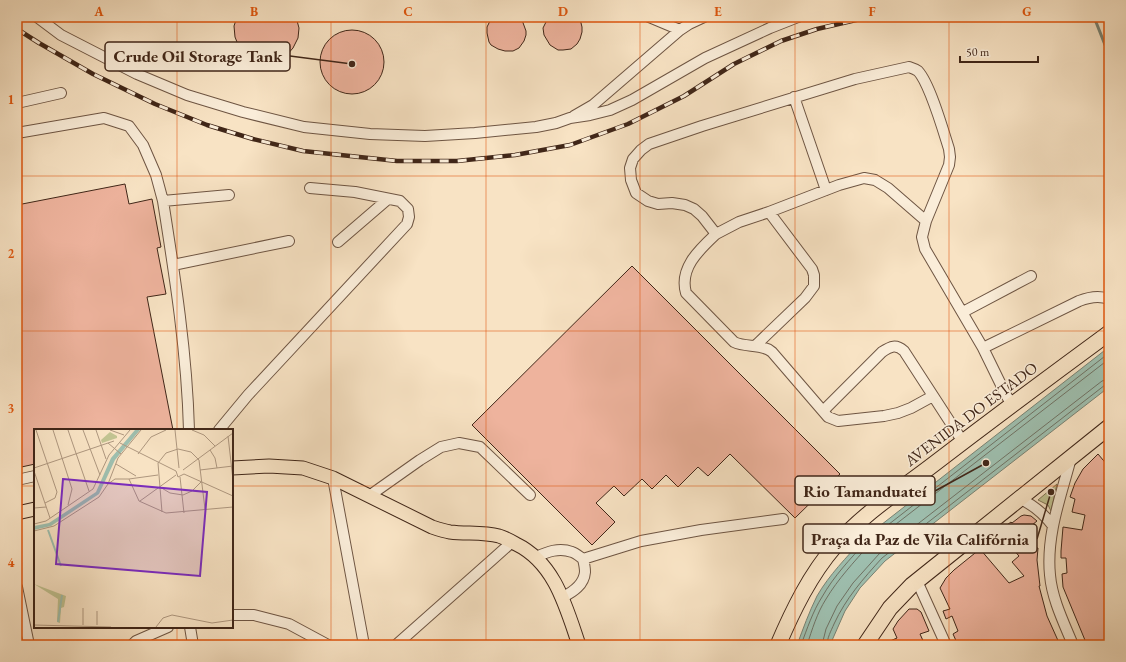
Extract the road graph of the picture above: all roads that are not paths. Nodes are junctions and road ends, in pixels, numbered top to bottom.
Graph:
1 (37, 17) edge
2 (650, 17) edge
3 (704, 17) edge
4 (798, 17) edge
5 (680, 30) junction
6 (60, 93) dead end
7 (794, 97) junction
8 (17, 104) edge
9 (570, 118) junction
10 (17, 133) edge
11 (310, 188) dead end
12 (826, 190) junction
13 (229, 195) dead end
14 (388, 199) junction
15 (163, 201) junction
16 (769, 212) junction
17 (926, 221) junction
18 (716, 234) junction
19 (289, 241) dead end
20 (338, 242) dead end
21 (173, 264) junction
22 (1031, 276) dead end
23 (1109, 299) edge
24 (962, 312) junction
25 (1109, 333) edge
26 (755, 346) junction
27 (983, 348) junction
28 (933, 396) junction
29 (1012, 405) junction
30 (823, 411) junction
31 (1109, 427) edge
32 (189, 429) edge
33 (220, 429) edge
34 (963, 442) junction
35 (1071, 458) junction
36 (233, 468) edge
37 (34, 476) edge
38 (333, 478) junction
39 (17, 480) edge
40 (530, 495) dead end
41 (369, 496) junction
42 (1020, 499) junction
43 (34, 509) edge
44 (17, 513) edge
45 (783, 519) dead end
46 (1053, 526) junction
47 (512, 542) junction
48 (536, 557) junction
49 (583, 559) junction
50 (917, 581) junction
51 (17, 587) edge
52 (563, 598) junction
53 (233, 615) edge
54 (166, 628) edge
55 (190, 628) edge
56 (29, 645) edge
57 (132, 645) edge
58 (194, 645) edge
59 (328, 645) edge
60 (364, 645) edge
61 (396, 645) edge
62 (579, 645) edge
63 (778, 645) edge
64 (866, 645) edge
65 (946, 645) edge
66 (1073, 645) edge

1 - 9 street
2 - 5 street
3 - 5 street
4 - 9 street
5 - 9 street
6 - 8 street
7 - 12 street
7 - 17 street
7 - 18 street
10 - 15 street
11 - 14 street
12 - 16 street
12 - 17 street
13 - 15 street
14 - 20 street
14 - 33 street
15 - 21 street
16 - 18 street
16 - 26 street
17 - 24 street
18 - 26 street
19 - 21 street
21 - 32 street
22 - 24 street
23 - 27 street
24 - 27 street
25 - 29 highway, AVENIDA DO ESTADO
26 - 30 street
27 - 29 street
28 - 30 street
28 - 30 street
28 - 34 street
29 - 34 highway, AVENIDA DO ESTADO
31 - 35 highway
34 - 63 highway, AVENIDA DO ESTADO
35 - 42 highway
35 - 46 street
36 - 38 main road
37 - 39 street
38 - 41 main road
38 - 60 street
40 - 41 street
41 - 47 main road
42 - 46 street
42 - 50 highway
43 - 44 main road
45 - 49 street
46 - 66 street
47 - 48 main road
47 - 61 street
48 - 49 street
48 - 52 main road
49 - 52 street
50 - 64 highway
50 - 65 street
51 - 56 street
52 - 62 main road
53 - 59 street
54 - 57 street
55 - 58 street

